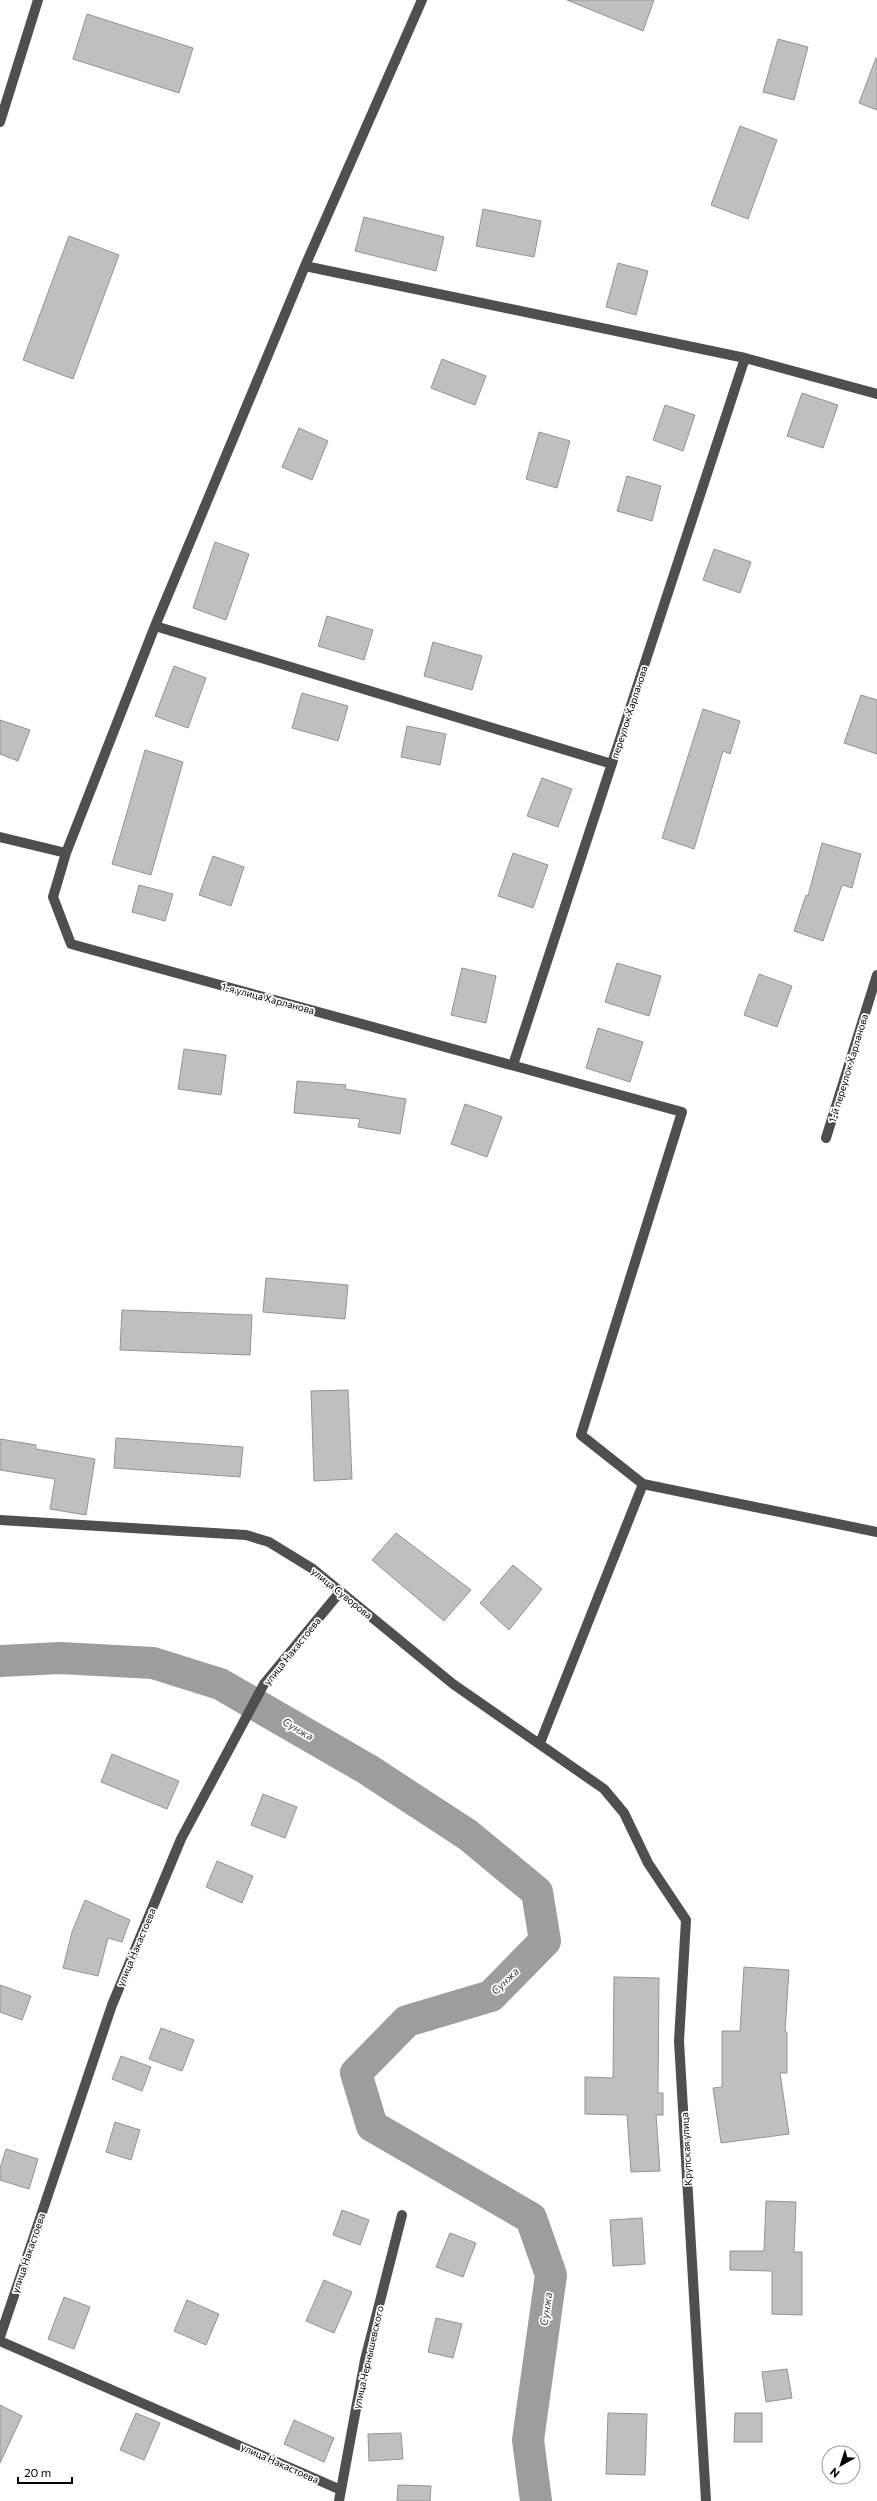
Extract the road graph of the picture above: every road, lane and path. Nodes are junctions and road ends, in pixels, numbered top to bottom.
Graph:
1 (38, 0) edge
2 (422, 0) edge
3 (0, 122) edge
4 (305, 266) junction
5 (745, 358) junction
6 (877, 394) edge
7 (155, 626) junction
8 (612, 764) junction
9 (0, 837) edge
10 (66, 853) junction
11 (877, 975) edge
12 (513, 1066) junction
13 (826, 1138) dead end
14 (643, 1484) junction
15 (0, 1520) edge
16 (877, 1532) edge
17 (340, 1592) junction
18 (540, 1742) junction
19 (624, 1813) joint
20 (402, 2215) dead end
21 (0, 2337) edge
22 (0, 2341) edge
23 (341, 2490) junction
24 (339, 2501) edge
25 (706, 2501) edge

1 - 3 street
2 - 4 street
4 - 5 street
4 - 7 street
5 - 6 street
5 - 8 street, переулок Харланова
7 - 8 street
7 - 10 street
8 - 12 street, переулок Харланова
9 - 10 street
10 - 12 street, 1-я улица Харланова
11 - 13 street, 1-й переулок Харланова
12 - 14 street
14 - 16 street
14 - 18 street
15 - 17 street, улица Суворова
17 - 18 street, улица Суворова
17 - 21 street, улица Накастоева
18 - 19 street, улица Суворова
19 - 25 street, Крупская улица
20 - 23 street, улица Чернышевского
22 - 23 street, улица Накастоева
23 - 24 street, улица Чернышевского

